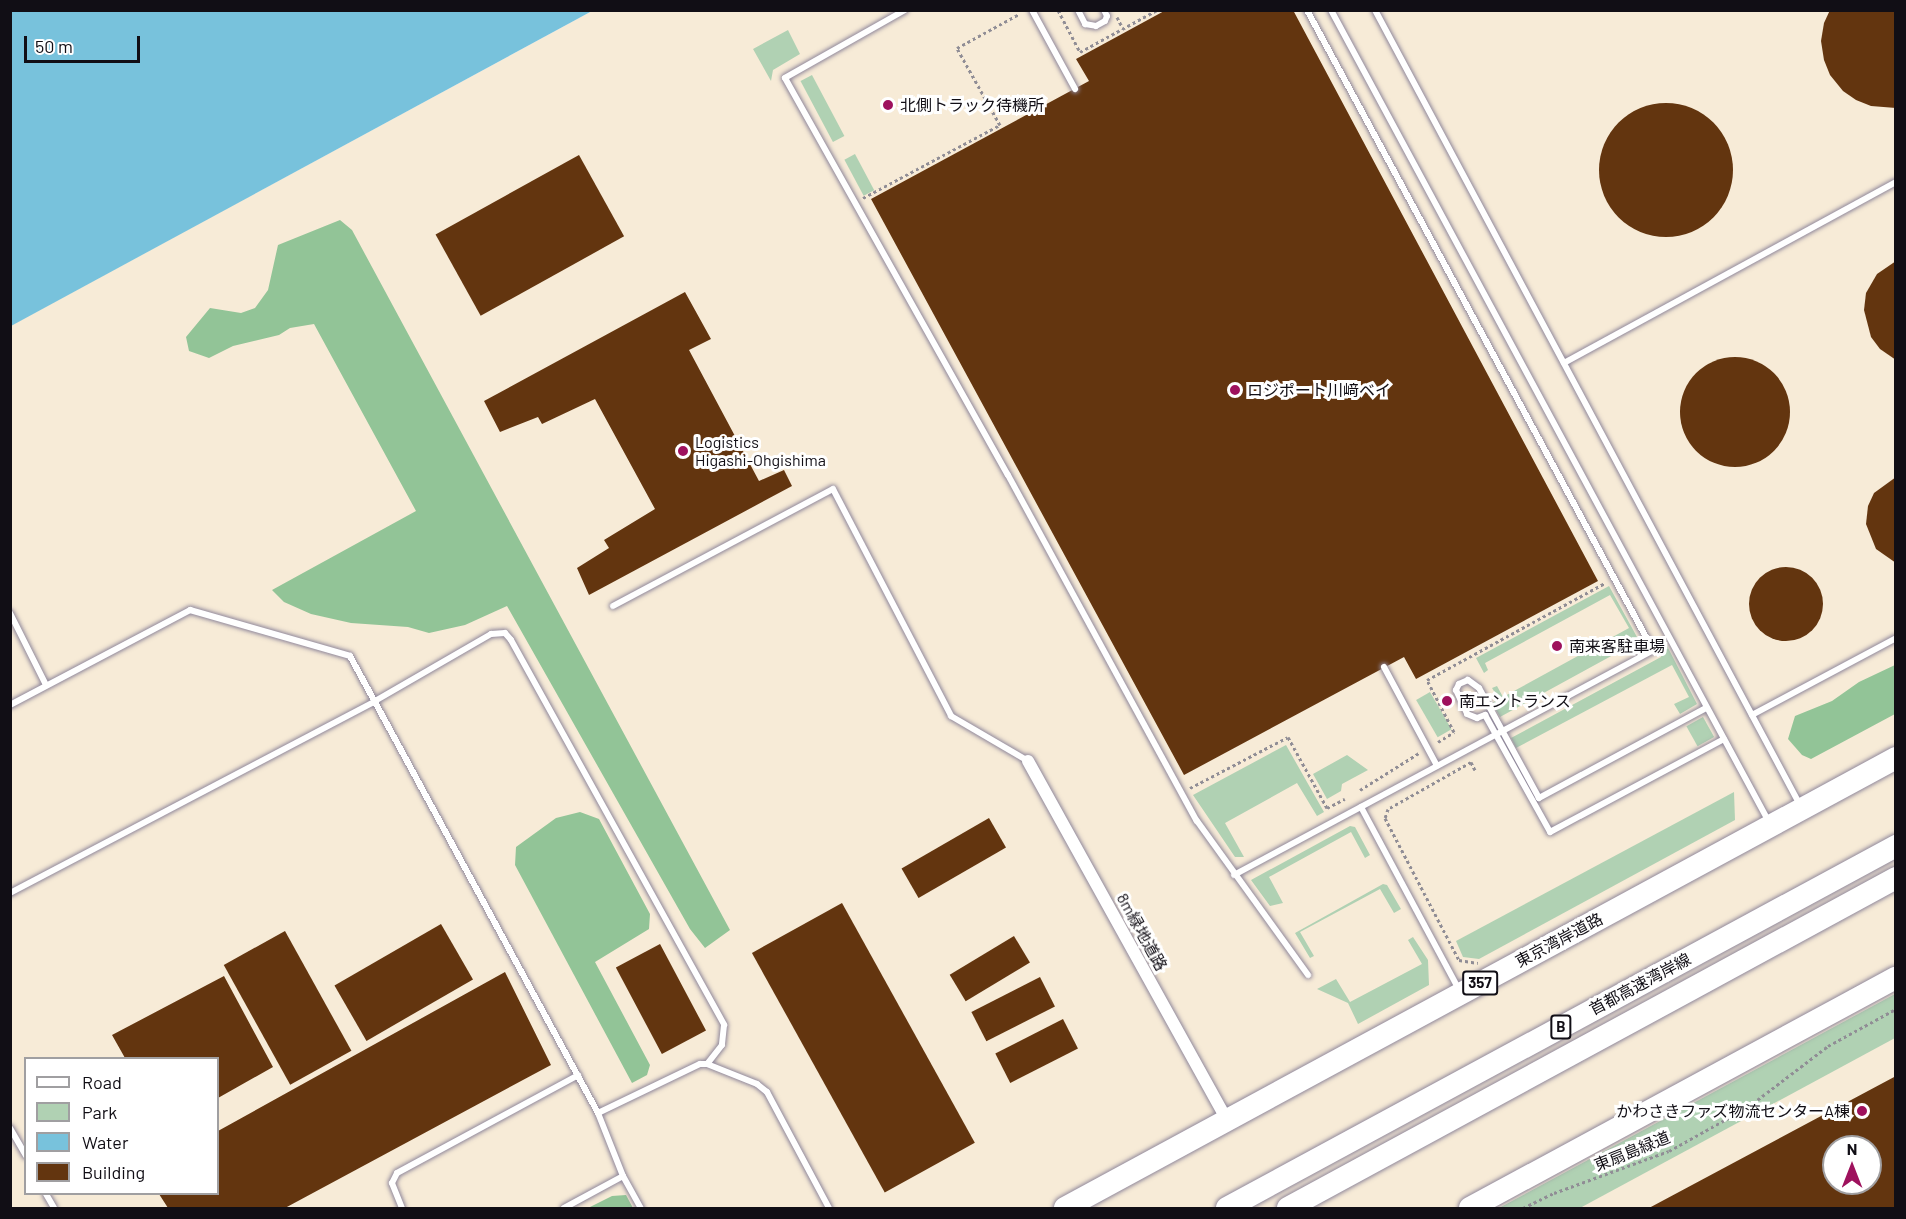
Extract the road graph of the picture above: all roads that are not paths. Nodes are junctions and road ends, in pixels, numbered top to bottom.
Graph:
1 (905, 10) edge
2 (1032, 10) edge
3 (1078, 10) edge
4 (1104, 10) edge
5 (1307, 10) edge
6 (1331, 10) edge
7 (1375, 10) edge
8 (1075, 89) dead end
9 (1896, 182) edge
10 (1564, 363) junction
11 (614, 606) dead end
12 (10, 613) edge
13 (1896, 638) edge
14 (1384, 667) dead end
15 (46, 685) junction
16 (375, 701) junction
17 (10, 705) edge
18 (1706, 708) junction
19 (1752, 715) junction
20 (1499, 733) junction
21 (1724, 739) junction
22 (1896, 758) edge
23 (1028, 761) joint
24 (1437, 766) junction
25 (1361, 807) junction
26 (1802, 808) junction
27 (1771, 825) junction
28 (1896, 846) edge
29 (1234, 875) junction
30 (1896, 878) edge
31 (10, 893) edge
32 (1308, 975) dead end
33 (1896, 978) edge
34 (1461, 993) junction
35 (707, 1064) junction
36 (578, 1075) junction
37 (598, 1113) junction
38 (1227, 1119) junction
39 (10, 1128) edge
40 (24, 1152) edge
41 (623, 1176) junction
42 (47, 1195) edge
43 (54, 1209) edge
44 (402, 1209) edge
45 (564, 1209) edge
46 (641, 1209) edge
47 (829, 1209) edge
48 (1065, 1209) edge
49 (1227, 1209) edge
50 (1288, 1209) edge
51 (1470, 1209) edge

1 - 29 lane
2 - 8 lane
3 - 4 lane
5 - 20 lane
6 - 18 lane
7 - 10 lane
9 - 10 lane
10 - 19 lane
11 - 23 lane
12 - 15 lane
13 - 19 lane
14 - 24 lane
15 - 16 lane
15 - 17 lane
16 - 31 lane
16 - 35 lane
16 - 36 lane
18 - 20 lane
18 - 21 lane
19 - 26 lane
20 - 20 lane
20 - 21 lane
20 - 24 lane
21 - 27 lane
22 - 26 highway, 東京湾岸道路 / 357
23 - 38 street, 8m緑地道路
24 - 25 lane
25 - 29 lane
25 - 34 lane
26 - 27 highway, 東京湾岸道路 / 357
27 - 34 highway, 東京湾岸道路 / 357
28 - 49 highway, 首都高速湾岸線 / B
29 - 32 lane
30 - 50 highway, 首都高速湾岸線 / B
33 - 51 highway
34 - 38 highway, 東京湾岸道路 / 357
35 - 37 lane
35 - 47 lane
36 - 37 lane
36 - 44 lane
37 - 41 lane
38 - 48 highway, 東京湾岸道路 / 357
39 - 40 lane
41 - 45 lane
41 - 46 lane
42 - 43 lane

